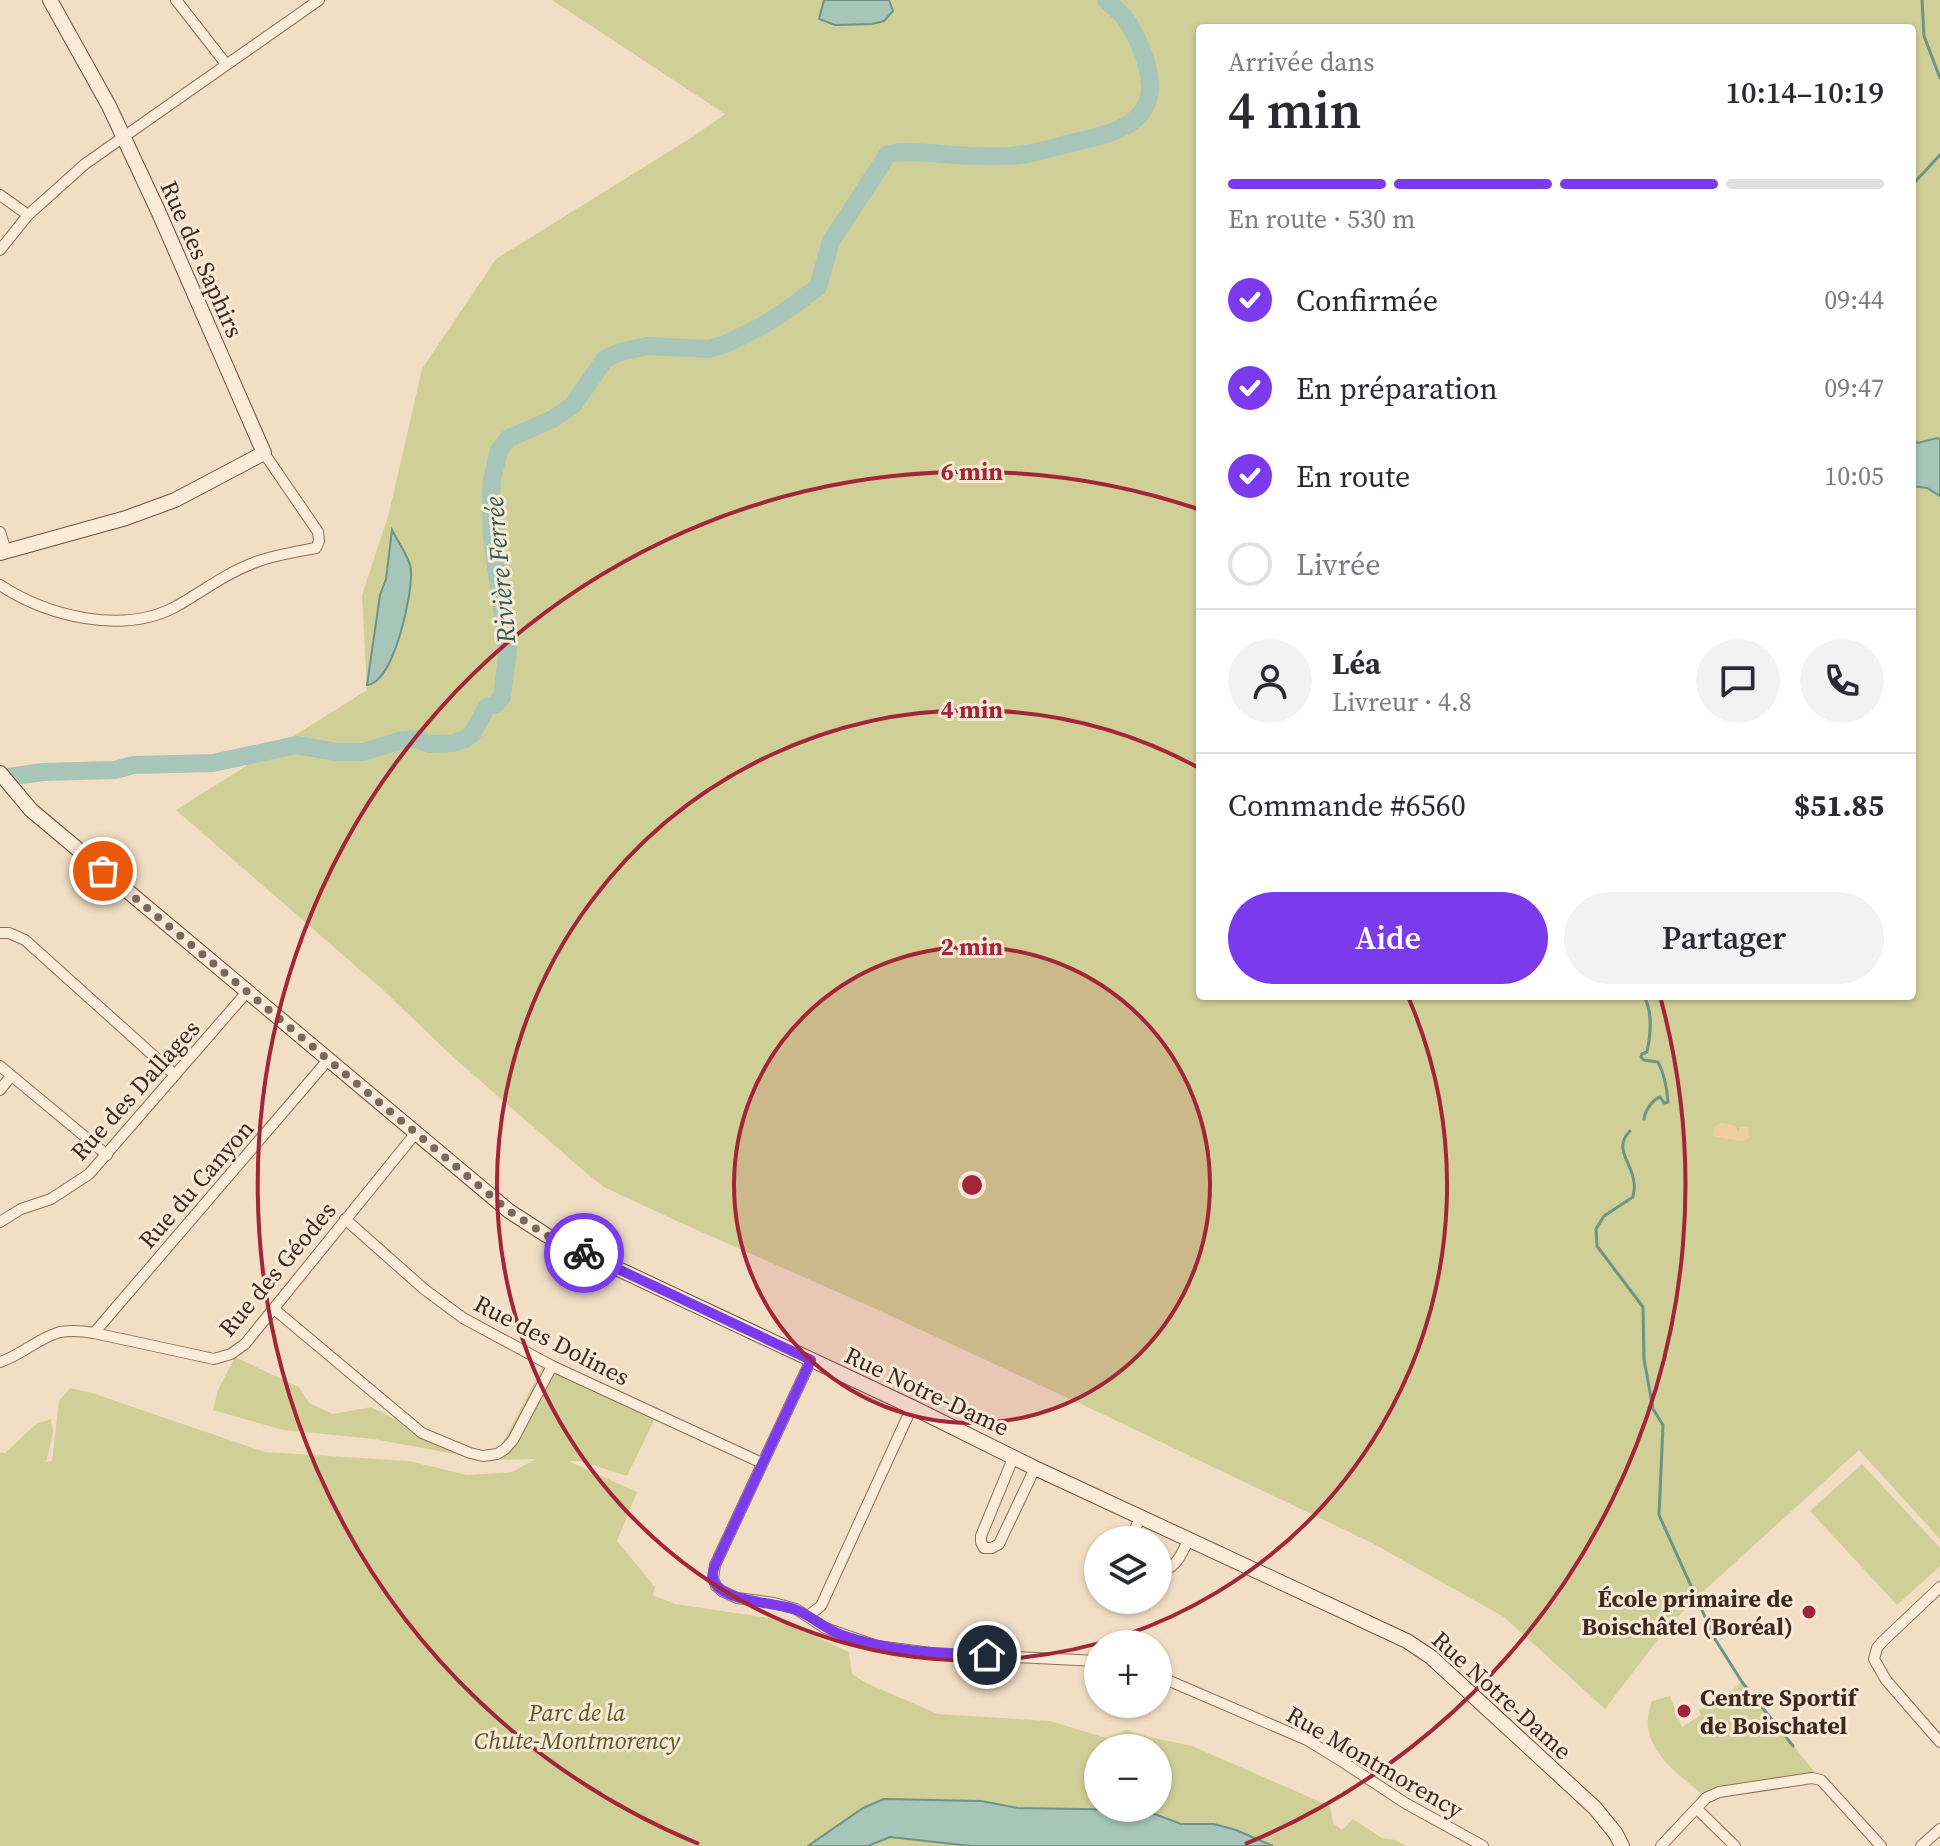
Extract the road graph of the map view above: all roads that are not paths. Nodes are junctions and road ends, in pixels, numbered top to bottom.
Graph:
1 (50, 0) edge
2 (176, 0) edge
3 (319, 0) edge
4 (226, 64) junction
5 (123, 137) junction
6 (0, 195) edge
7 (28, 215) junction
8 (0, 250) edge
9 (264, 453) junction
10 (0, 532) edge
11 (3, 552) edge
12 (0, 585) edge
13 (0, 773) edge
14 (0, 933) edge
15 (247, 992) junction
16 (328, 1060) junction
17 (0, 1066) edge
18 (175, 1075) junction
19 (11, 1076) junction
20 (0, 1090) edge
21 (415, 1134) junction
22 (107, 1155) junction
23 (345, 1219) junction
24 (0, 1222) edge
25 (274, 1309) junction
26 (94, 1333) junction
27 (811, 1360) junction
28 (0, 1362) edge
29 (552, 1366) junction
30 (912, 1407) junction
31 (1014, 1456) junction
32 (762, 1463) junction
33 (1035, 1468) junction
34 (1141, 1516) junction
35 (1136, 1526) edge
36 (1189, 1539) junction
37 (1172, 1568) edge
38 (1940, 1587) edge
39 (808, 1616) junction
40 (1084, 1660) edge
41 (1172, 1682) edge
42 (1940, 1742) edge
43 (1697, 1809) junction
44 (1940, 1829) edge
45 (1483, 1846) edge
46 (1622, 1846) edge
47 (1661, 1846) edge
48 (1735, 1846) edge
49 (1881, 1846) edge
50 (1921, 1846) edge

1 - 5 street, Rue des Saphirs
2 - 4 street
3 - 4 street
4 - 5 street
5 - 7 street
5 - 9 street, Rue des Saphirs
6 - 7 street
7 - 8 street
9 - 11 street
9 - 12 street, Rue des Saphirs
10 - 11 street
13 - 15 street, Rue Notre-Dame
14 - 18 street
15 - 16 street, Rue Notre-Dame
15 - 18 street, Rue des Dallages
16 - 21 street, Rue Notre-Dame
16 - 26 street, Rue du Canyon
17 - 19 street
18 - 22 street, Rue des Dallages
19 - 20 street
19 - 22 street
21 - 23 street, Rue des Géodes
21 - 27 street, Rue Notre-Dame
22 - 24 street, Rue des Dallages
23 - 25 street, Rue des Géodes
23 - 29 street, Rue des Dolines
25 - 26 street, Rue des Géodes
25 - 29 street
26 - 28 street, Rue des Géodes
27 - 30 street, Rue Notre-Dame
27 - 32 street
29 - 32 street, Rue des Dolines
30 - 31 street, Rue Notre-Dame
30 - 39 street
31 - 33 street, Rue Notre-Dame
31 - 33 street
32 - 39 street
33 - 34 street, Rue Notre-Dame
34 - 35 street
34 - 36 street, Rue Notre-Dame
36 - 37 street
36 - 46 street, Rue Notre-Dame
38 - 42 street
39 - 40 street
41 - 45 street, Rue Montmorency
43 - 47 street
43 - 48 street
43 - 49 street
44 - 50 street

